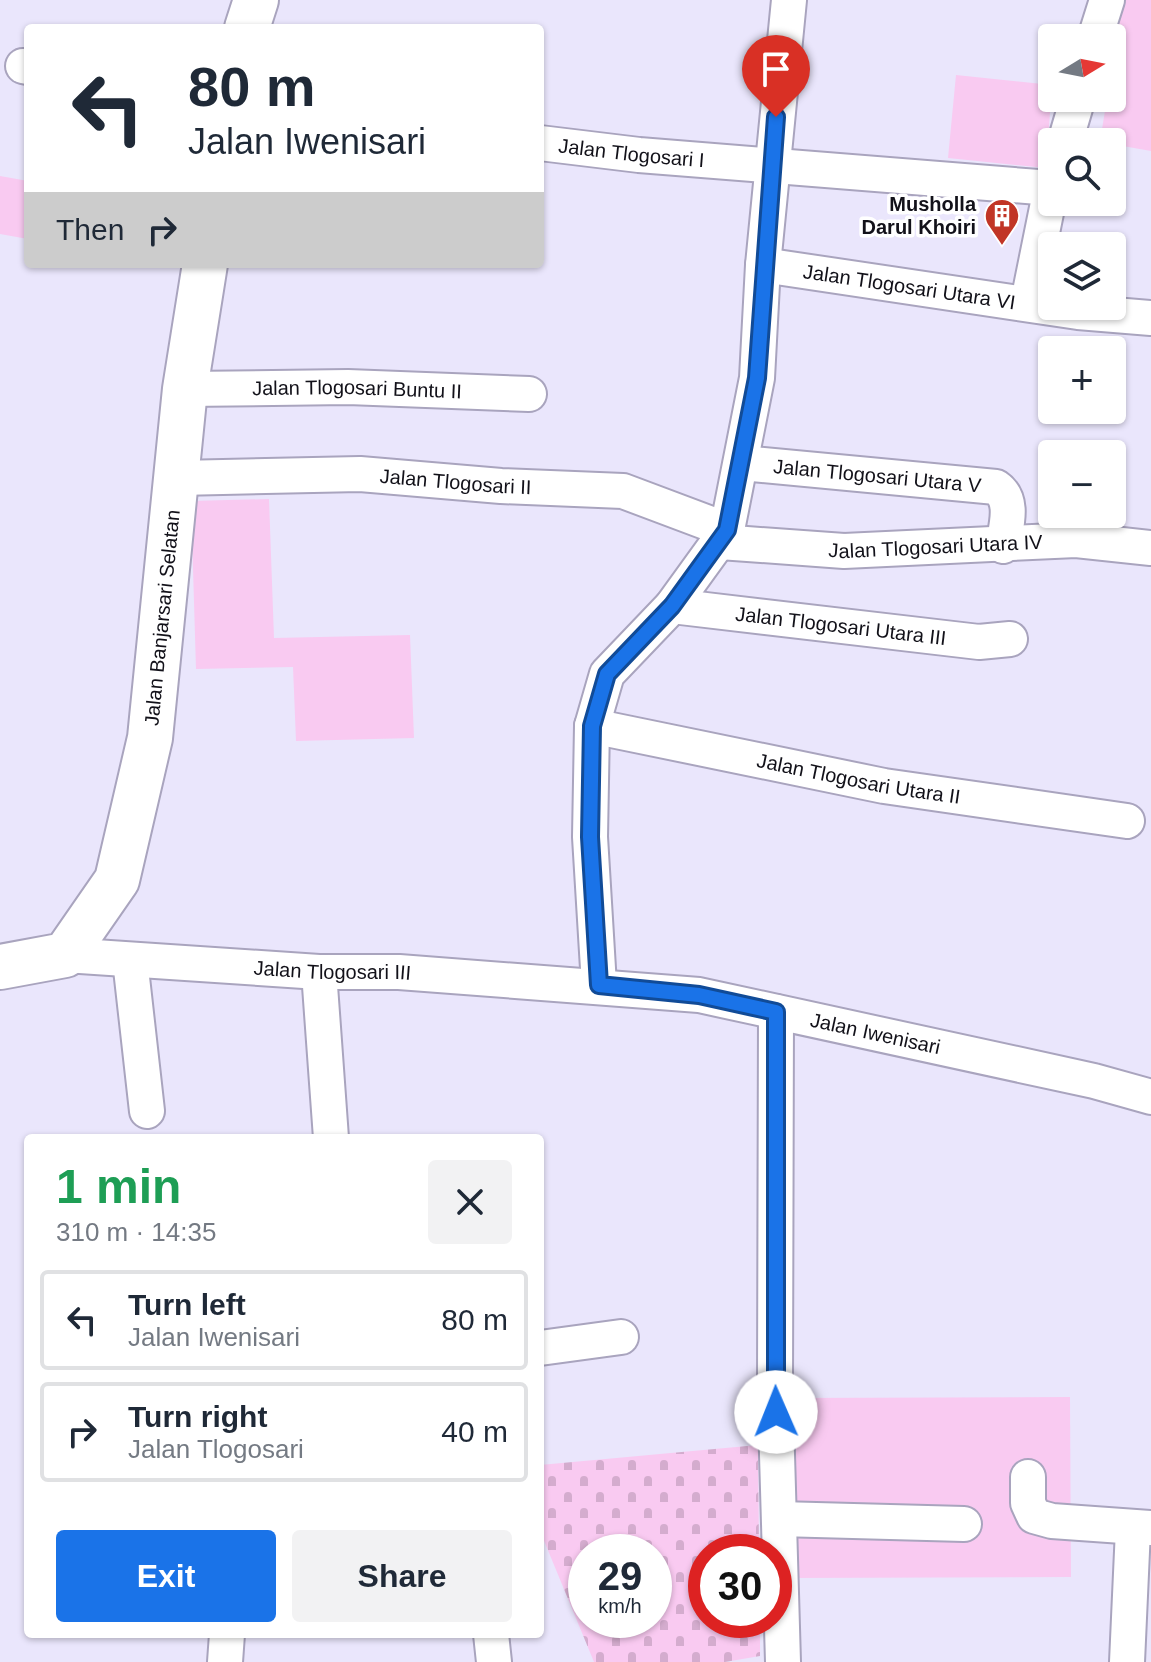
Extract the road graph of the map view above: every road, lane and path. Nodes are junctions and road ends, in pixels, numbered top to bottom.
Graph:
1 (256, 0) edge
2 (789, 0) edge
3 (1107, 0) edge
4 (248, 24) edge
5 (1099, 24) edge
6 (544, 143) edge
7 (772, 166) junction
8 (1038, 185) edge
9 (1046, 216) edge
10 (763, 265) junction
11 (204, 268) edge
12 (1028, 302) junction
13 (1151, 318) edge
14 (185, 389) junction
15 (529, 394) dead end
16 (742, 463) junction
17 (178, 478) junction
18 (724, 536) junction
19 (1003, 546) junction
20 (1151, 548) edge
21 (672, 606) junction
22 (1010, 639) dead end
23 (592, 726) junction
24 (1127, 821) dead end
25 (65, 955) junction
26 (130, 960) junction
27 (0, 967) edge
28 (319, 972) junction
29 (599, 985) junction
30 (776, 1012) junction
31 (1151, 1097) edge
32 (147, 1111) dead end
33 (331, 1134) edge
34 (621, 1337) dead end
35 (544, 1347) edge
36 (1028, 1477) dead end
37 (779, 1519) junction
38 (964, 1524) dead end
39 (1142, 1529) edge
40 (227, 1638) edge
41 (491, 1638) edge
42 (225, 1662) edge
43 (494, 1662) edge
44 (783, 1662) edge
45 (1127, 1662) edge

1 - 4 main road
2 - 7 street
3 - 5 street
6 - 7 street, Jalan Tlogosari I
7 - 8 street, Jalan Tlogosari I
7 - 10 street
9 - 12 street
10 - 12 street, Jalan Tlogosari Utara VI
10 - 16 street
11 - 14 main road, Jalan Banjarsari Selatan
12 - 13 street, Jalan Tlogosari Utara VI
14 - 15 street, Jalan Tlogosari Buntu II
14 - 17 main road, Jalan Banjarsari Selatan
16 - 18 street
16 - 19 street, Jalan Tlogosari Utara V
17 - 18 street, Jalan Tlogosari II
17 - 25 main road, Jalan Banjarsari Selatan
18 - 19 street, Jalan Tlogosari Utara IV
18 - 21 street
19 - 20 street, Jalan Tlogosari Utara IV
21 - 22 street, Jalan Tlogosari Utara III
21 - 23 street
23 - 24 street, Jalan Tlogosari Utara II
23 - 29 street
25 - 26 street, Jalan Tlogosari III
25 - 27 main road
26 - 28 street, Jalan Tlogosari III
26 - 32 street
28 - 29 street, Jalan Tlogosari III
28 - 33 street
29 - 30 street, Jalan Iwenisari
30 - 31 street, Jalan Iwenisari
30 - 37 street
34 - 35 street
36 - 39 street
37 - 38 street
37 - 44 street
39 - 45 street
40 - 42 street
41 - 43 street

